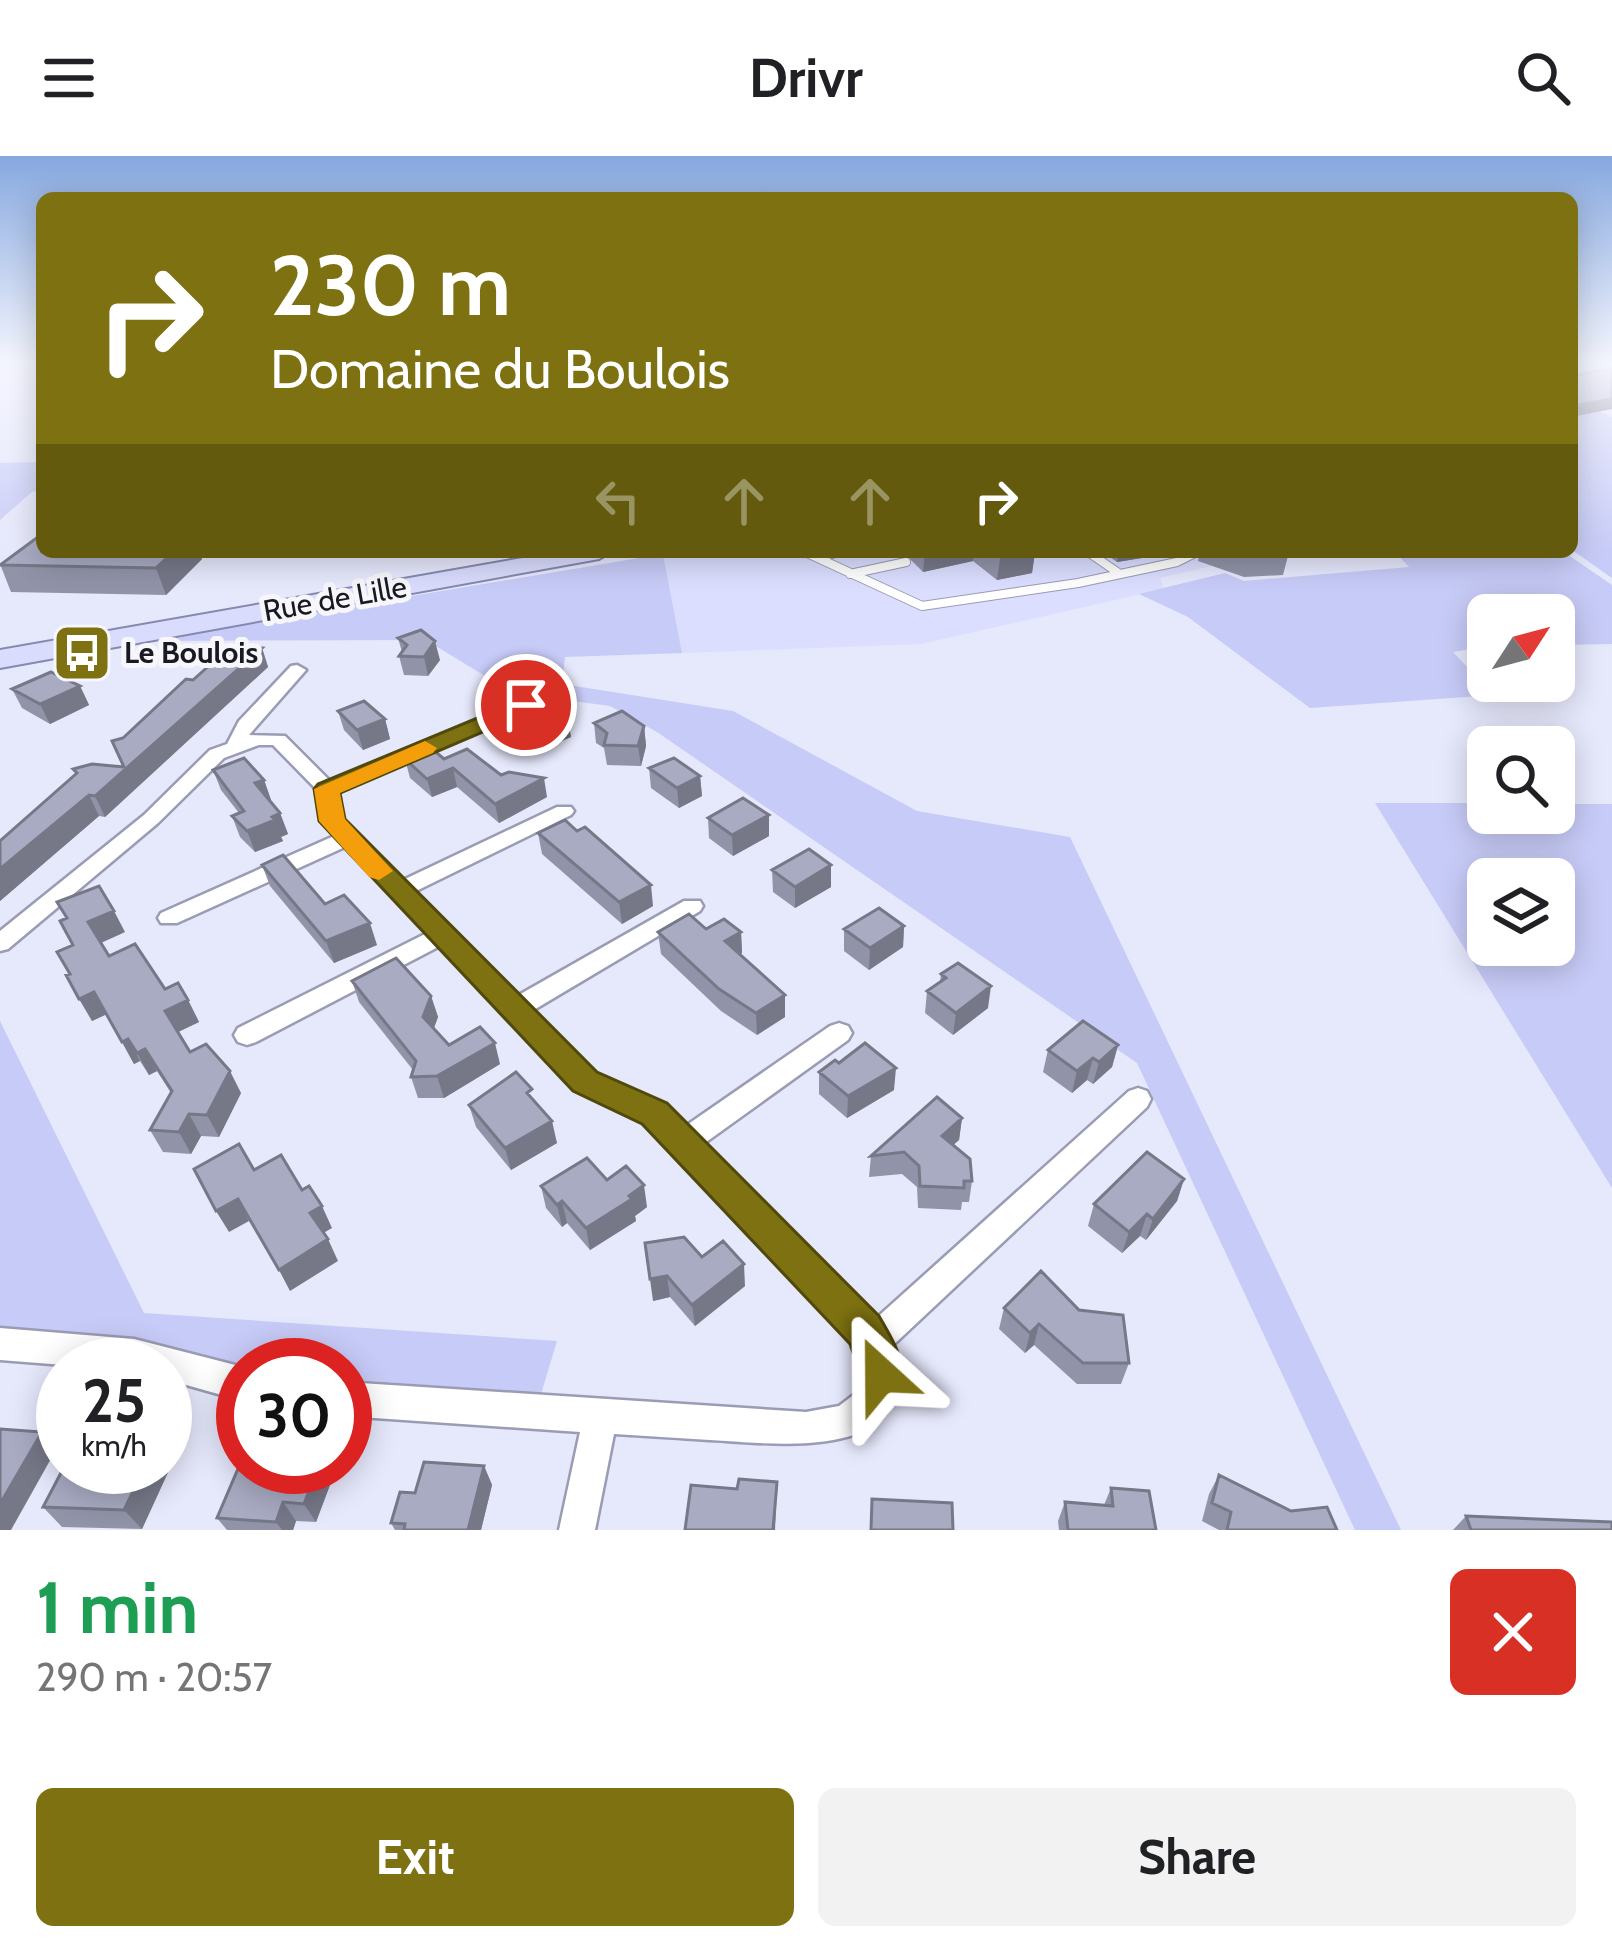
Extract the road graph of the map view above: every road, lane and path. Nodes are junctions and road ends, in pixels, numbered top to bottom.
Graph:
1 (565, 558) edge
2 (818, 558) edge
3 (1097, 558) edge
4 (1176, 558) edge
5 (906, 562) dead end
6 (850, 574) junction
7 (1120, 574) junction
8 (0, 659) edge
9 (297, 670) dead end
10 (526, 705) edge
11 (236, 744) junction
12 (327, 789) junction
13 (564, 811) dead end
14 (347, 838) junction
15 (399, 891) junction
16 (692, 906) dead end
17 (169, 918) dead end
18 (441, 936) junction
19 (0, 943) edge
20 (513, 1010) junction
21 (839, 1033) dead end
22 (247, 1035) dead end
23 (1138, 1099) dead end
24 (682, 1143) junction
25 (873, 1343) junction
26 (0, 1344) edge
27 (216, 1377) edge
28 (372, 1401) edge
29 (600, 1416) junction
30 (577, 1530) edge

1 - 8 main road, Rue de Lille
2 - 6 lane
3 - 7 lane
4 - 7 lane
5 - 6 lane
6 - 7 lane
9 - 11 street
10 - 12 street
11 - 12 street
11 - 19 street
12 - 14 street
13 - 15 street
14 - 15 street
14 - 17 street
15 - 18 street
16 - 20 street
18 - 20 street
18 - 22 street
20 - 24 street
21 - 24 street
23 - 25 street
24 - 25 street
25 - 29 street
26 - 27 street
28 - 29 street
29 - 30 street

